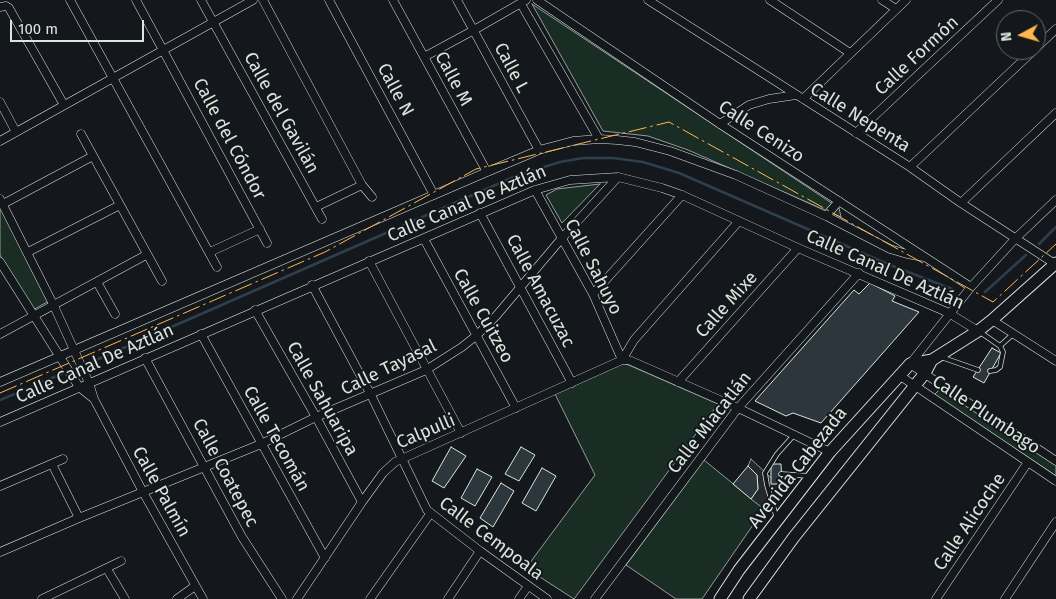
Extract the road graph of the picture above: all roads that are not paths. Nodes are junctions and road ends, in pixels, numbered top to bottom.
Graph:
1 (70, 0) edge
2 (136, 0) edge
3 (201, 0) edge
4 (253, 0) edge
5 (263, 0) edge
6 (329, 0) edge
7 (393, 0) edge
8 (457, 0) edge
9 (537, 0) edge
10 (648, 0) edge
11 (770, 0) edge
12 (882, 0) edge
13 (906, 0) edge
14 (998, 0) edge
15 (523, 2) edge
16 (0, 7) edge
17 (896, 9) junction
18 (213, 22) junction
19 (1056, 29) edge
20 (474, 30) junction
21 (1046, 39) edge
22 (164, 50) junction
23 (850, 53) junction
24 (424, 57) junction
25 (1023, 60) edge
26 (113, 78) junction
27 (799, 97) junction
28 (0, 102) edge
29 (64, 105) junction
30 (1056, 113) edge
31 (720, 124) junction
32 (16, 132) junction
33 (856, 133) junction
34 (81, 134) dead end
35 (599, 139) junction
36 (0, 141) edge
37 (539, 150) junction
38 (93, 156) junction
39 (910, 167) junction
40 (487, 172) junction
41 (618, 177) junction
42 (362, 185) junction
43 (535, 190) junction
44 (434, 195) junction
45 (682, 195) junction
46 (372, 197) dead end
47 (1056, 200) edge
48 (839, 201) junction
49 (2, 202) edge
50 (961, 203) junction
51 (120, 204) junction
52 (316, 207) junction
53 (480, 213) junction
54 (826, 216) junction
55 (322, 219) dead end
56 (740, 221) junction
57 (260, 229) junction
58 (562, 238) junction
59 (424, 239) junction
60 (1015, 239) junction
61 (267, 244) dead end
62 (798, 248) junction
63 (28, 252) junction
64 (210, 252) junction
65 (146, 255) junction
66 (924, 257) junction
67 (369, 261) junction
68 (1055, 264) edge
69 (217, 266) dead end
70 (1, 268) edge
71 (859, 273) junction
72 (162, 281) dead end
73 (97, 282) junction
74 (312, 285) junction
75 (520, 287) junction
76 (971, 287) junction
77 (592, 294) junction
78 (54, 306) junction
79 (255, 310) junction
80 (950, 313) junction
81 (115, 314) dead end
82 (34, 317) junction
83 (992, 320) junction
84 (978, 331) junction
85 (0, 334) edge
86 (201, 334) junction
87 (1013, 334) junction
88 (477, 335) junction
89 (1000, 346) junction
90 (74, 350) junction
91 (59, 356) junction
92 (145, 358) junction
93 (935, 358) junction
94 (622, 360) junction
95 (1056, 361) edge
96 (910, 364) junction
97 (426, 370) junction
98 (978, 370) dead end
99 (990, 371) dead end
100 (925, 373) junction
101 (898, 375) junction
102 (0, 382) edge
103 (678, 382) junction
104 (89, 383) junction
105 (572, 383) junction
106 (915, 386) junction
107 (79, 387) junction
108 (371, 395) junction
109 (94, 399) junction
110 (516, 408) junction
111 (738, 408) junction
112 (316, 417) junction
113 (0, 422) edge
114 (461, 433) junction
115 (795, 434) junction
116 (262, 444) junction
117 (830, 452) junction
118 (401, 458) junction
119 (63, 459) dead end
120 (1056, 461) edge
121 (1028, 462) junction
122 (52, 464) junction
123 (205, 468) junction
124 (781, 474) dead end
125 (765, 475) junction
126 (771, 475) dead end
127 (811, 477) junction
128 (1056, 480) edge
129 (0, 486) edge
130 (143, 492) junction
131 (362, 502) junction
132 (430, 514) junction
133 (79, 518) junction
134 (777, 521) junction
135 (1056, 522) edge
136 (480, 551) junction
137 (0, 552) edge
138 (325, 558) junction
139 (121, 562) dead end
140 (107, 568) junction
141 (195, 586) junction
142 (528, 586) junction
143 (42, 599) edge
144 (125, 599) edge
145 (177, 599) edge
146 (203, 599) edge
147 (282, 599) edge
148 (297, 599) edge
149 (370, 599) edge
150 (448, 599) edge
151 (519, 599) edge
152 (547, 599) edge
153 (595, 599) edge
154 (720, 599) edge
155 (749, 599) edge
156 (936, 599) edge
157 (1006, 599) edge

1 - 26 street
2 - 22 street, Calle del Cóndor
3 - 18 street, Calle del Gavilán
4 - 18 street
5 - 42 street, Calle del Gavilán
6 - 44 street, Calle N
7 - 24 street, Calle M
8 - 20 street, Calle L
9 - 31 street, Calle Cenizo
10 - 27 street, Calle Nepenta
11 - 23 street
12 - 17 street
13 - 17 street
14 - 33 street, Calle Formón
15 - 20 street
15 - 35 street
16 - 29 street
17 - 23 street
18 - 22 street
18 - 52 street, Calle del Gavilán
19 - 21 street
20 - 24 street
20 - 37 street, Calle L
22 - 26 street
22 - 57 street, Calle del Cóndor
23 - 27 street
24 - 40 street, Calle M
25 - 39 street
26 - 29 street
26 - 64 street
27 - 31 street
27 - 33 street, Calle Nepenta
28 - 32 street
29 - 32 street
30 - 50 street
31 - 48 street, Calle Cenizo
32 - 36 street
33 - 39 street, Calle Nepenta
34 - 38 street
35 - 37 street, Calle Canal De Aztlán
35 - 54 street, Calle Canal De Aztlán
37 - 40 street, Calle Canal De Aztlán
38 - 49 street
38 - 51 street
39 - 50 street, Calle Nepenta
40 - 44 street, Calle Canal De Aztlán
41 - 43 street, Calle Canal De Aztlán
41 - 45 street, Calle Canal De Aztlán
41 - 58 street, Calle Tayasal
42 - 46 street, Calle del Gavilán
42 - 52 street
43 - 53 street, Calle Canal De Aztlán
43 - 58 street, Calle Sahuyo
44 - 90 street, Calle Canal De Aztlán
45 - 56 street, Calle Canal De Aztlán
45 - 77 street
47 - 60 street, Avenida Cabezada
48 - 54 street
48 - 66 street, Calle Cenizo
49 - 63 street, Calle Palmín
50 - 60 street, Calle Nepenta
51 - 63 street
51 - 65 street
52 - 55 street, Calle del Gavilán
53 - 59 street, Calle Canal De Aztlán
53 - 75 street, Calle Amacuzac
54 - 66 street, Calle Canal De Aztlán
56 - 62 street, Calle Canal De Aztlán
56 - 94 street
57 - 61 street, Calle del Cóndor
57 - 64 street
58 - 75 street, Calle Tayasal
58 - 77 street, Calle Sahuyo
59 - 67 street, Calle Canal De Aztlán
59 - 88 street, Calle Cuitzeo
60 - 68 street, Calle Nepenta
60 - 76 street, Avenida Cabezada
62 - 71 street, Calle Canal De Aztlán
62 - 103 street, Calle Mixe
63 - 78 street, Calle Palmín
64 - 69 street
65 - 72 street
65 - 73 street
66 - 76 street, Calle Cenizo
67 - 74 street, Calle Canal De Aztlán
67 - 97 street
68 - 83 main road
70 - 82 street, Calle Palmín
71 - 80 street, Calle Canal De Aztlán
71 - 111 street, Calle Miacatlán
73 - 78 street
73 - 81 street
74 - 79 street, Calle Canal De Aztlán
74 - 108 street, Calle Cempoala
75 - 88 street, Calle Tayasal
75 - 105 street, Calle Amacuzac
76 - 80 street, Avenida Cabezada
77 - 94 street, Calle Sahuyo
78 - 82 street
78 - 90 street, Calle Palmín
79 - 86 street, Calle Canal De Aztlán
79 - 112 street, Calle Sahuaripa
80 - 84 street, Calle Canal De Aztlán
80 - 96 street, Avenida Cabezada
82 - 85 street
82 - 91 street, Calle Palmín
83 - 84 main road
83 - 87 street
84 - 89 lane
84 - 93 main road
86 - 92 street, Calle Canal De Aztlán
86 - 116 street, Calle Tecomán
87 - 89 lane
87 - 95 street
88 - 97 street, Calle Tayasal
88 - 110 street, Calle Cuitzeo
89 - 99 lane
90 - 91 street, Calle Canal De Aztlán
90 - 104 street, Calle Palmín
91 - 102 street, Calle Canal De Aztlán
91 - 107 street, Calle Palmín
92 - 104 street, Calle Canal De Aztlán
92 - 123 street, Calle Coatepec
93 - 96 main road
93 - 98 lane
93 - 100 main road
94 - 103 street
94 - 105 street, Calpulli
96 - 100 street, Calle Plumbago
96 - 101 main road, Avenida Cabezada
97 - 108 street, Calle Tayasal
97 - 114 street
100 - 106 main road
100 - 120 street, Calle Plumbago
101 - 106 street, Calle Plumbago
101 - 117 main road, Avenida Cabezada
103 - 111 street
104 - 107 street, Calle Canal De Aztlán
104 - 109 street, Calle Palmín
105 - 110 street, Calpulli
106 - 121 street, Calle Plumbago
106 - 155 main road
107 - 109 street, Calle Palmín
107 - 113 street, Calle Canal De Aztlán
108 - 112 street, Calle Tayasal
108 - 118 street, Calle Cempoala
109 - 130 street, Calle Palmín
110 - 114 street, Calpulli
111 - 115 street
111 - 153 street, Calle Miacatlán
112 - 116 street, Calle Tayasal
112 - 131 street, Calle Sahuaripa
114 - 118 street, Calpulli
115 - 117 street
115 - 125 lane
116 - 123 street, Calle Tayasal
116 - 138 street, Calle Tecomán
117 - 127 main road, Avenida Cabezada
118 - 131 street, Calpulli
118 - 132 street, Calle Cempoala
119 - 122 street
121 - 128 street, Calle Plumbago
121 - 156 street, Calle Alicoche
122 - 129 street
122 - 133 street
123 - 130 street, Calle Tayasal
123 - 147 street, Calle Coatepec
124 - 127 lane
125 - 126 lane
125 - 134 lane
127 - 134 main road, Avenida Cabezada
130 - 133 street, Calle Tayasal
130 - 141 street, Calle Palmín
131 - 138 street, Calpulli
132 - 136 street, Calle Cempoala
132 - 149 street
133 - 137 street, Calle Tayasal
134 - 154 main road, Avenida Cabezada
135 - 157 street
136 - 142 street, Calle Cempoala
136 - 150 street
138 - 148 street, Calpulli
139 - 140 street
140 - 143 street
140 - 144 street
141 - 145 street
141 - 146 street, Calle Palmín
142 - 151 street
142 - 152 street, Calle Cempoala

